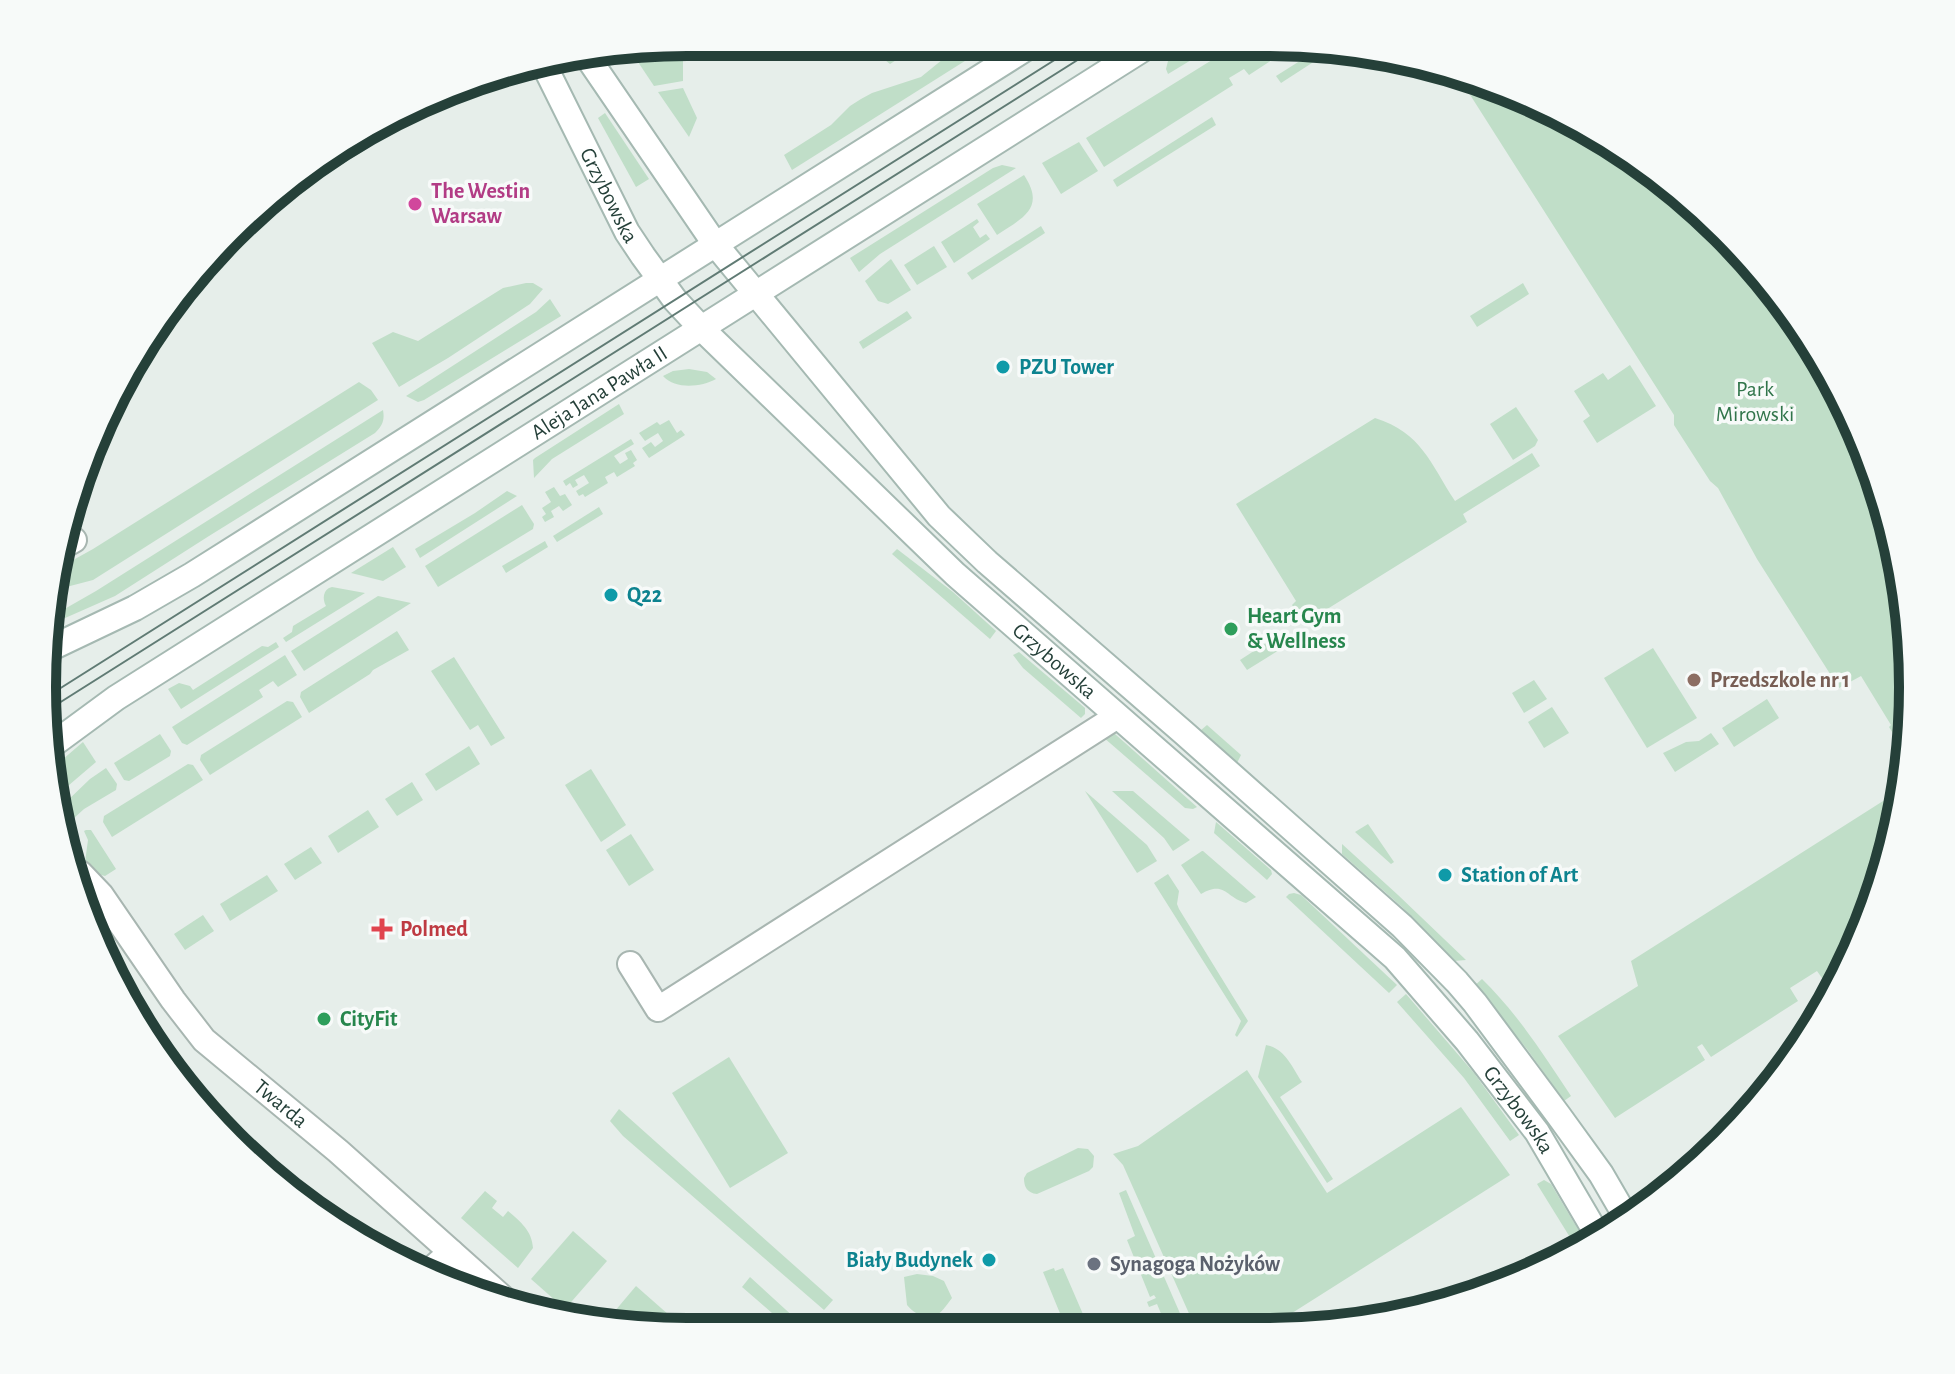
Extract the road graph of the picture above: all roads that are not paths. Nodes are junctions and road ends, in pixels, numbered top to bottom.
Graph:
1 (1014, 56) edge
2 (1132, 56) edge
3 (592, 63) edge
4 (548, 72) edge
5 (715, 244) junction
6 (660, 279) junction
7 (756, 293) junction
8 (701, 328) junction
9 (57, 645) edge
10 (1116, 717) junction
11 (58, 740) edge
12 (86, 879) edge
13 (630, 964) dead end
14 (1622, 1210) edge
15 (1593, 1228) edge
16 (451, 1252) junction
17 (436, 1265) edge
18 (490, 1287) edge

1 - 5 street
2 - 7 street, Aleja Jana Pawła II
3 - 5 street, Grzybowska
4 - 6 street, Grzybowska
5 - 6 street
5 - 7 street, Grzybowska
6 - 8 street, Grzybowska
6 - 9 street
7 - 8 street, Aleja Jana Pawła II
7 - 14 street, Grzybowska
8 - 10 street, Grzybowska
8 - 11 street, Aleja Jana Pawła II
10 - 13 street
10 - 15 street, Grzybowska
12 - 16 street, Twarda
16 - 17 street
16 - 18 street, Twarda

